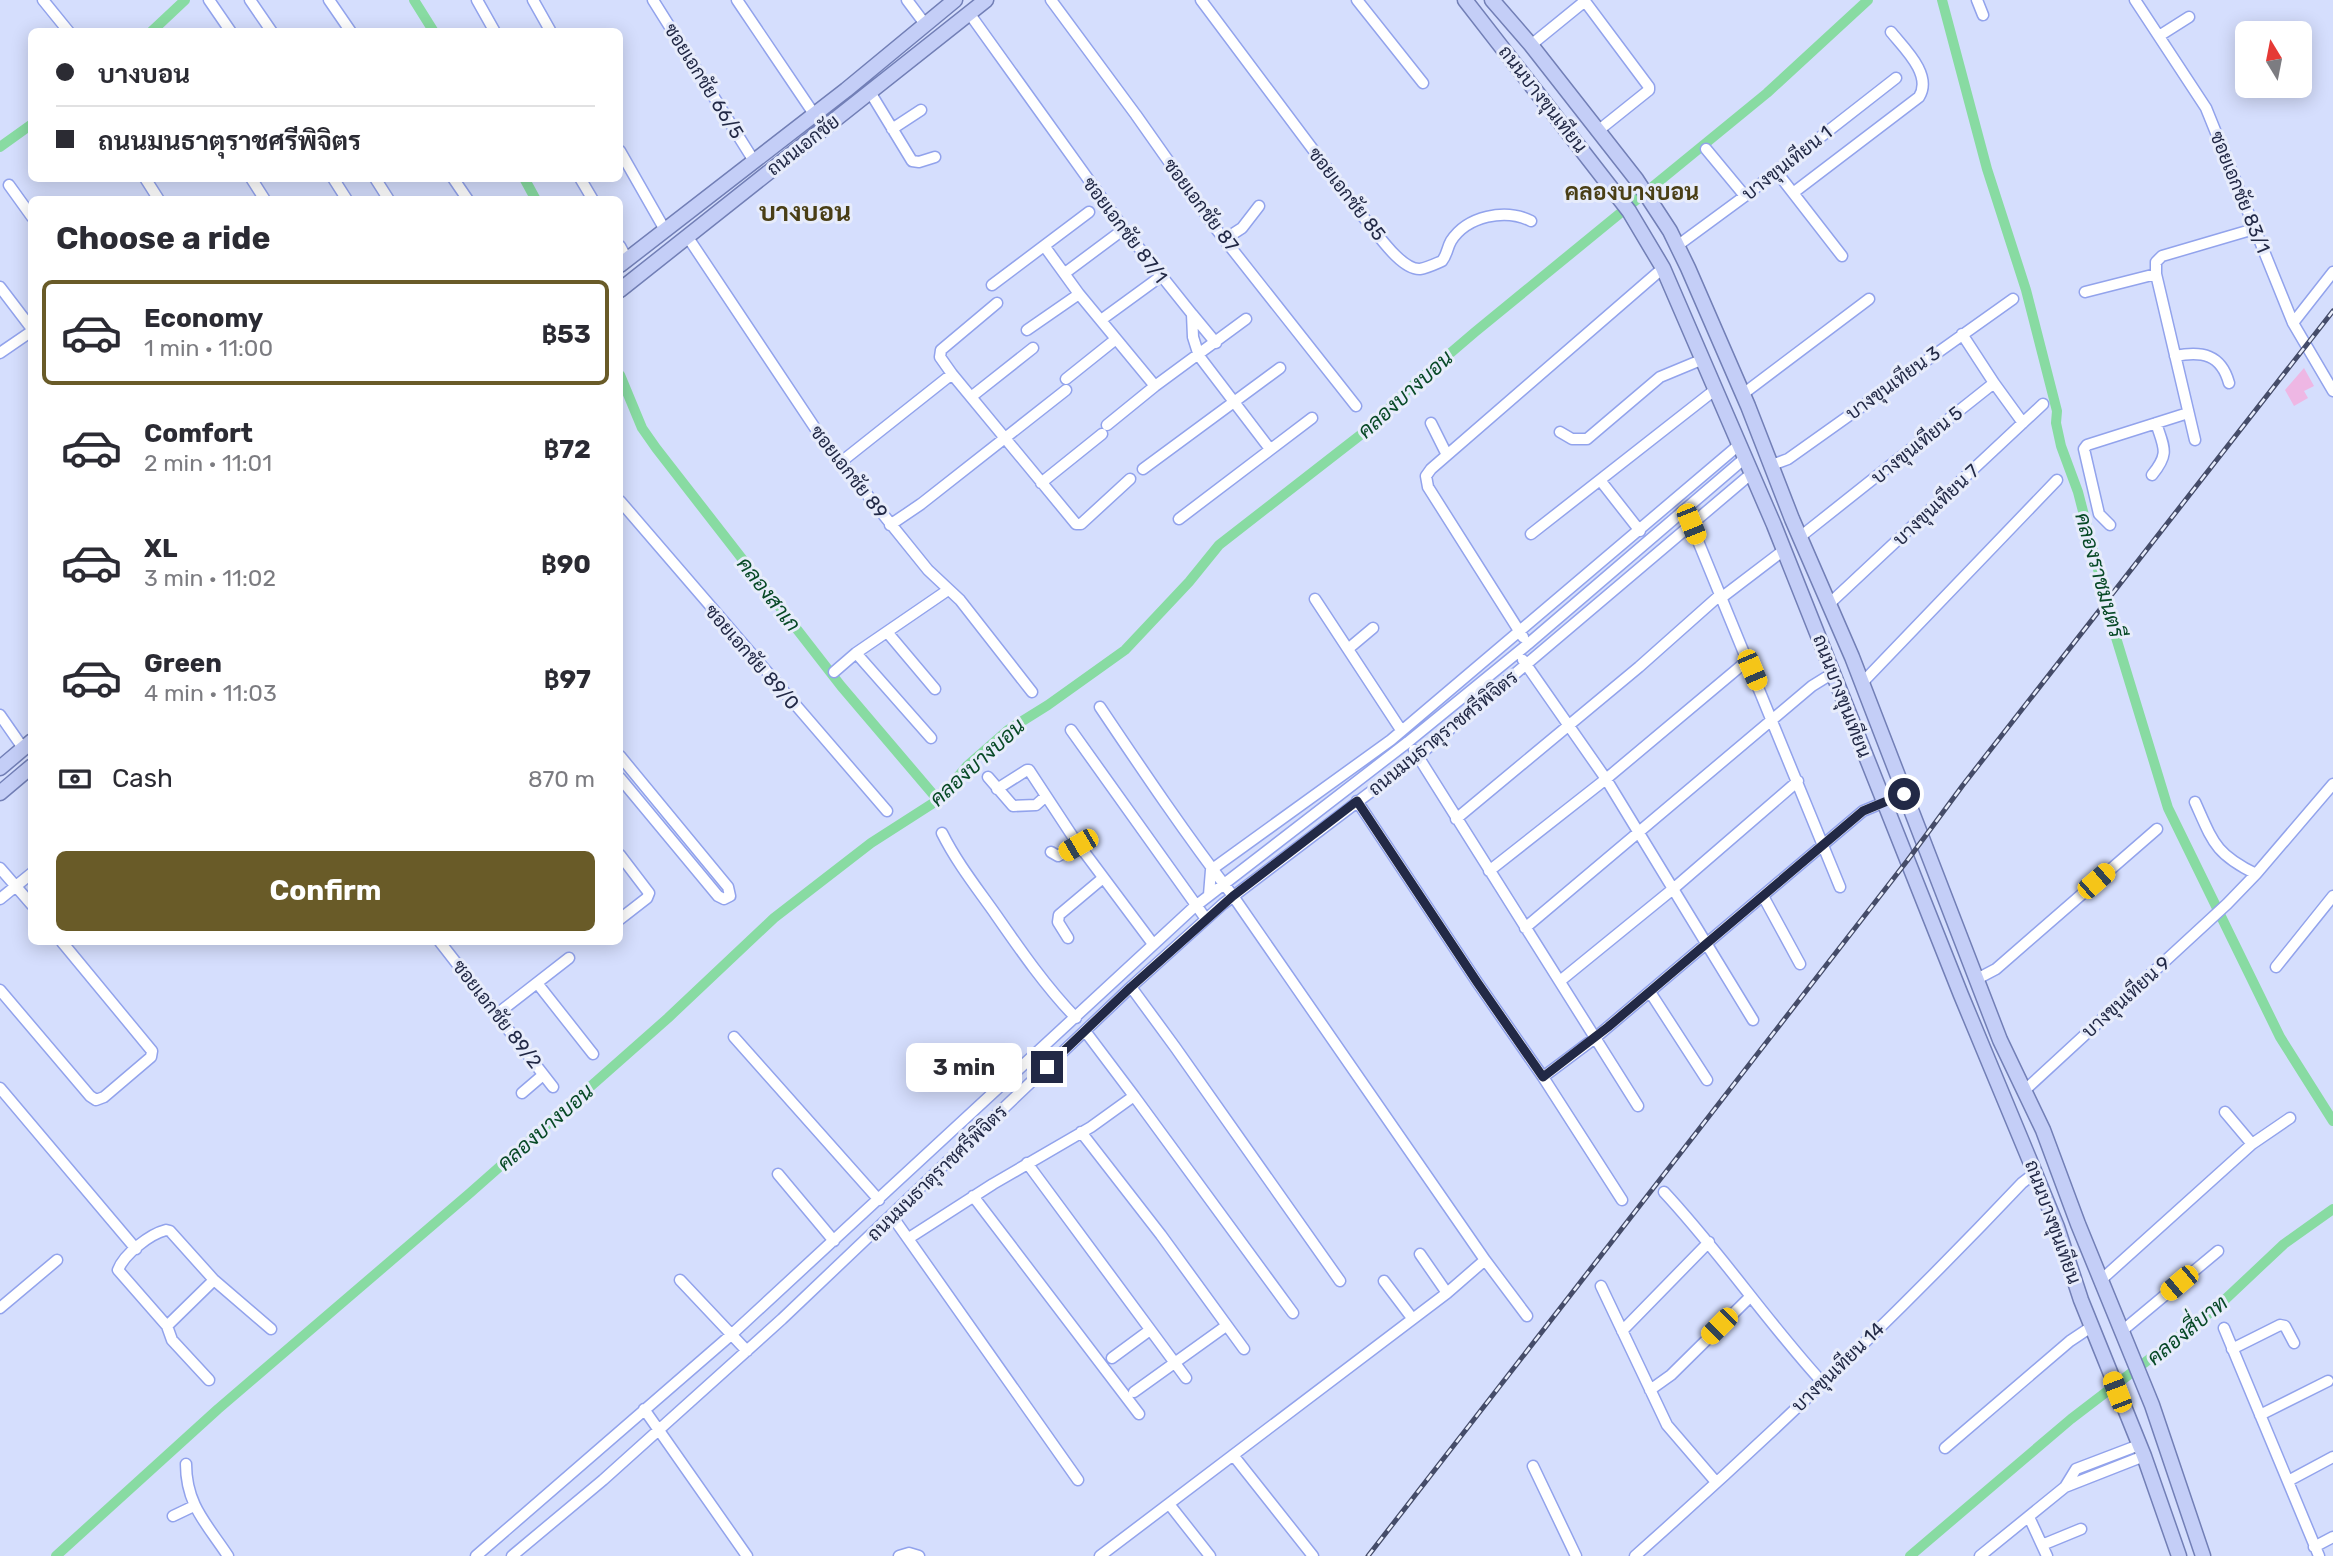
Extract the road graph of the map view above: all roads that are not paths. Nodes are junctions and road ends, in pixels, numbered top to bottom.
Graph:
1 (43, 0) edge
2 (209, 0) edge
3 (250, 0) edge
4 (329, 0) edge
5 (477, 0) edge
6 (533, 0) edge
7 (653, 0) edge
8 (737, 0) edge
9 (907, 0) edge
10 (955, 0) edge
11 (986, 0) edge
12 (1051, 0) edge
13 (1201, 0) edge
14 (1357, 0) edge
15 (1465, 0) edge
16 (1492, 0) edge
17 (1977, 0) edge
18 (2135, 0) edge
19 (1584, 1) edge
20 (969, 13) junction
21 (1983, 15) dead end
22 (2189, 17) dead end
23 (925, 24) junction
24 (66, 28) edge
25 (228, 28) edge
26 (269, 28) edge
27 (348, 28) edge
28 (493, 28) edge
29 (549, 28) edge
30 (1891, 32) dead end
31 (2159, 36) junction
32 (1531, 45) junction
33 (888, 55) junction
34 (899, 69) junction
35 (1896, 78) dead end
36 (1423, 83) dead end
37 (846, 90) junction
38 (865, 97) junction
39 (921, 110) dead end
40 (814, 114) junction
41 (892, 129) junction
42 (1599, 130) junction
43 (1706, 149) dead end
44 (623, 156) edge
45 (935, 157) dead end
46 (754, 161) junction
47 (1776, 171) junction
48 (9, 185) dead end
49 (1793, 193) junction
50 (1745, 196) junction
51 (1259, 206) dead end
52 (28, 211) edge
53 (1089, 212) dead end
54 (1531, 221) dead end
55 (1124, 229) junction
56 (2254, 229) junction
57 (665, 230) junction
58 (687, 236) junction
59 (1225, 239) junction
60 (1677, 246) junction
61 (1045, 247) junction
62 (1842, 256) dead end
63 (623, 262) edge
64 (1663, 268) junction
65 (2333, 272) edge
66 (1065, 273) junction
67 (2156, 274) junction
68 (1160, 277) junction
69 (992, 285) dead end
70 (0, 287) edge
71 (623, 288) edge
72 (2085, 292) dead end
73 (1079, 294) junction
74 (1869, 299) dead end
75 (2013, 299) dead end
76 (997, 303) dead end
77 (1192, 314) junction
78 (1246, 319) dead end
79 (1101, 320) junction
80 (2293, 323) junction
81 (28, 325) edge
82 (1027, 330) dead end
83 (28, 333) edge
84 (1962, 334) junction
85 (1116, 339) junction
86 (1216, 343) junction
87 (1033, 348) dead end
88 (0, 353) edge
89 (2175, 355) junction
90 (1199, 356) junction
91 (1701, 360) junction
92 (1280, 368) dead end
93 (952, 374) junction
94 (1994, 383) junction
95 (2229, 383) dead end
96 (1155, 386) junction
97 (1716, 389) junction
98 (2333, 391) edge
99 (1742, 394) junction
100 (971, 397) junction
101 (1233, 402) junction
102 (2043, 404) dead end
103 (1356, 406) dead end
104 (2188, 413) junction
105 (1311, 418) dead end
106 (1431, 423) dead end
107 (2023, 423) junction
108 (2156, 423) junction
109 (1560, 432) dead end
110 (1005, 439) junction
111 (2195, 440) dead end
112 (1270, 449) junction
113 (1766, 449) junction
114 (1743, 451) junction
115 (1447, 454) junction
116 (841, 463) junction
117 (1772, 465) junction
118 (1143, 469) dead end
119 (1752, 473) junction
120 (2152, 475) dead end
121 (1130, 479) dead end
122 (1600, 480) junction
123 (2057, 480) dead end
124 (1041, 483) junction
125 (623, 504) edge
126 (1179, 519) dead end
127 (1691, 524) junction
128 (890, 525) junction
129 (2110, 525) dead end
130 (1640, 531) junction
131 (1531, 534) dead end
132 (1800, 537) junction
133 (1784, 550) junction
134 (948, 590) junction
135 (1721, 597) junction
136 (1315, 599) dead end
137 (1828, 605) junction
138 (1373, 628) dead end
139 (887, 632) junction
140 (1520, 633) junction
141 (1509, 642) junction
142 (1528, 644) junction
143 (1348, 649) junction
144 (856, 653) junction
145 (1517, 653) junction
146 (1538, 656) junction
147 (1748, 660) junction
148 (1528, 665) junction
149 (834, 672) dead end
150 (1833, 673) junction
151 (1862, 683) junction
152 (935, 690) dead end
153 (1032, 692) dead end
154 (1100, 707) dead end
155 (0, 715) edge
156 (1772, 720) junction
157 (1568, 724) junction
158 (1071, 730) dead end
159 (1401, 730) junction
160 (930, 738) dead end
161 (1408, 742) junction
162 (27, 745) edge
163 (1418, 756) junction
164 (623, 760) edge
165 (0, 768) edge
166 (28, 769) edge
167 (988, 777) dead end
168 (1606, 779) junction
169 (1798, 781) junction
170 (623, 782) edge
171 (2333, 784) edge
172 (997, 789) junction
173 (0, 793) edge
174 (1904, 794) junction
175 (1046, 796) junction
176 (1357, 801) junction
177 (1883, 802) junction
178 (2195, 802) dead end
179 (887, 811) dead end
180 (1456, 819) junction
181 (2157, 829) dead end
182 (1638, 832) junction
183 (942, 834) dead end
184 (1078, 845) junction
185 (1822, 845) junction
186 (1051, 852) dead end
187 (623, 859) edge
188 (0, 868) edge
189 (1211, 870) junction
190 (1489, 872) junction
191 (2256, 874) junction
192 (28, 876) edge
193 (1936, 876) junction
194 (1103, 878) junction
195 (1223, 884) junction
196 (1917, 884) junction
197 (16, 886) junction
198 (1840, 887) dead end
199 (1673, 889) junction
200 (1209, 895) junction
201 (1233, 896) junction
202 (1763, 896) junction
203 (2333, 896) edge
204 (0, 899) edge
205 (28, 900) edge
206 (1195, 906) junction
207 (623, 917) edge
208 (1206, 919) junction
209 (1525, 928) junction
210 (1068, 938) dead end
211 (1156, 941) junction
212 (1705, 943) junction
213 (64, 945) edge
214 (442, 945) edge
215 (1171, 951) junction
216 (569, 958) dead end
217 (1801, 964) dead end
218 (2276, 967) dead end
219 (1977, 979) junction
220 (1560, 981) junction
221 (537, 983) junction
222 (1131, 987) junction
223 (0, 990) edge
224 (1650, 992) junction
225 (497, 1014) junction
226 (1076, 1018) junction
227 (1753, 1020) dead end
228 (1085, 1031) junction
229 (734, 1037) dead end
230 (1595, 1038) junction
231 (593, 1054) dead end
232 (543, 1075) junction
233 (1543, 1077) junction
234 (1707, 1080) dead end
235 (553, 1087) dead end
236 (0, 1088) edge
237 (2025, 1090) junction
238 (522, 1093) dead end
239 (1134, 1096) junction
240 (1639, 1105) dead end
241 (2225, 1112) dead end
242 (2290, 1118) dead end
243 (1081, 1132) junction
244 (2252, 1144) junction
245 (1027, 1163) junction
246 (2056, 1166) junction
247 (2035, 1173) junction
248 (778, 1174) dead end
249 (1664, 1192) dead end
250 (973, 1196) junction
251 (879, 1200) junction
252 (1622, 1200) dead end
253 (892, 1216) junction
254 (909, 1238) junction
255 (834, 1241) junction
256 (1709, 1242) junction
257 (136, 1249) junction
258 (2218, 1251) dead end
259 (1420, 1254) dead end
260 (57, 1260) dead end
261 (1485, 1260) junction
262 (214, 1280) junction
263 (680, 1280) dead end
264 (2101, 1280) junction
265 (1340, 1281) dead end
266 (1384, 1281) dead end
267 (1601, 1286) dead end
268 (1447, 1293) junction
269 (1750, 1297) junction
270 (0, 1308) edge
271 (1293, 1313) dead end
272 (1527, 1316) dead end
273 (1412, 1318) junction
274 (167, 1326) junction
275 (1226, 1326) junction
276 (2091, 1327) junction
277 (2224, 1328) dead end
278 (271, 1329) dead end
279 (1150, 1330) junction
280 (1622, 1331) junction
281 (2122, 1331) junction
282 (731, 1335) junction
283 (2294, 1343) dead end
284 (1244, 1349) dead end
285 (2232, 1349) junction
286 (747, 1351) junction
287 (1111, 1359) dead end
288 (1174, 1362) junction
289 (1186, 1378) dead end
290 (209, 1380) dead end
291 (2328, 1381) dead end
292 (1823, 1383) junction
293 (1650, 1390) junction
294 (1134, 1392) dead end
295 (644, 1409) junction
296 (1139, 1414) dead end
297 (2260, 1415) junction
298 (659, 1429) junction
299 (1945, 1448) dead end
300 (2141, 1450) junction
301 (1233, 1455) junction
302 (2333, 1457) edge
303 (186, 1465) dead end
304 (1533, 1466) dead end
305 (1078, 1480) dead end
306 (2288, 1481) junction
307 (1716, 1482) junction
308 (1170, 1504) junction
309 (194, 1506) junction
310 (173, 1516) dead end
311 (2028, 1517) junction
312 (2081, 1529) dead end
313 (2333, 1537) edge
314 (1995, 1551) edge
315 (2045, 1551) edge
316 (2316, 1551) edge
317 (1104, 1555) edge
318 (228, 1556) edge
319 (476, 1556) edge
320 (512, 1556) edge
321 (747, 1556) edge
322 (899, 1556) edge
323 (919, 1556) edge
324 (1210, 1556) edge
325 (1313, 1556) edge
326 (1576, 1556) edge
327 (1635, 1556) edge
328 (1980, 1556) edge
329 (2179, 1556) edge
330 (2203, 1556) edge

1 - 24 street
2 - 25 street
3 - 26 street
4 - 27 street
5 - 28 street
6 - 29 street
7 - 46 street, ซอยเอกชัย 66/5
8 - 40 street
9 - 23 street
10 - 23 main road, ถนนเอกชัย
11 - 20 main road, ถนนเอกชัย
12 - 59 street, ซอยเอกชัย 87
13 - 54 street, ซอยเอกชัย 85
14 - 36 street
15 - 64 main road, ถนนบางขุนเทียน
16 - 32 main road, ถนนบางขุนเทียน
17 - 21 street
18 - 31 street, ซอยเอกชัย 83/1
19 - 32 street
19 - 42 street
20 - 34 main road, ถนนเอกชัย
20 - 55 street, ซอยเอกชัย 87/1
22 - 31 street
23 - 33 main road, ถนนเอกชัย
30 - 49 street
31 - 56 street, ซอยเอกชัย 83/1
32 - 42 main road, ถนนบางขุนเทียน
33 - 34 main road
33 - 37 main road, ถนนเอกชัย
34 - 38 main road, ถนนเอกชัย
35 - 47 street, บางขุนเทียน 1
37 - 38 main road
37 - 40 main road, ถนนเอกชัย
38 - 41 street
38 - 58 main road, ถนนเอกชัย
39 - 41 street
40 - 46 main road, ถนนเอกชัย
41 - 45 street
42 - 60 main road, ถนนบางขุนเทียน
43 - 50 street
44 - 57 street
46 - 57 main road, ถนนเอกชัย
47 - 49 street
47 - 50 street, บางขุนเทียน 1
48 - 52 street
49 - 62 street
50 - 60 street, บางขุนเทียน 1
51 - 59 street
53 - 61 street
55 - 66 street
55 - 68 street, ซอยเอกชัย 87/1
56 - 67 street
56 - 80 street, ซอยเอกชัย 83/1
57 - 63 main road, ถนนเอกชัย
58 - 71 main road, ถนนเอกชัย
58 - 116 street, ซอยเอกชัย 89
59 - 103 street, ซอยเอกชัย 87
60 - 99 main road, ถนนบางขุนเทียน
61 - 66 street
61 - 69 street
64 - 91 main road, ถนนบางขุนเทียน
64 - 115 street
65 - 80 street
66 - 73 street
67 - 72 street
67 - 89 street
68 - 77 street, ซอยเอกชัย 87/1
68 - 79 street
70 - 81 street
73 - 79 street
73 - 82 street
74 - 99 street
75 - 84 street, บางขุนเทียน 3
76 - 93 street
77 - 86 street, ซอยเอกชัย 87/1
77 - 90 street
78 - 86 street
79 - 85 street
80 - 98 street, ซอยเอกชัย 83/1
83 - 88 street
84 - 94 street
84 - 117 street, บางขุนเทียน 3
85 - 96 street
85 - 110 street
86 - 90 street
87 - 100 street
89 - 95 street
89 - 104 street
90 - 96 street
90 - 101 street
91 - 97 main road, ถนนบางขุนเทียน
91 - 109 street
92 - 101 street
93 - 100 street
93 - 116 street
94 - 107 street
94 - 132 street, บางขุนเทียน 5
96 - 124 street
97 - 114 main road, ถนนบางขุนเทียน
97 - 122 street
99 - 113 main road, ถนนบางขุนเทียน
100 - 110 street
101 - 112 street
101 - 118 street
102 - 107 street, บางขุนเทียน 7
104 - 108 street
104 - 111 street
105 - 112 street
106 - 115 street
107 - 137 street, บางขุนเทียน 7
108 - 120 street
108 - 129 street
110 - 124 street
110 - 128 street
112 - 126 street
113 - 114 main road
113 - 117 main road, ถนนบางขุนเทียน
114 - 119 main road, ถนนบางขุนเทียน
114 - 130 street, ถนนมนธาตุราชศรีพิจิตร
114 - 142 street, ถนนมนธาตุราชศรีพิจิตร
115 - 140 street
116 - 128 street, ซอยเอกชัย 89
117 - 119 main road
117 - 132 main road, ถนนบางขุนเทียน
119 - 127 street, ถนนมนธาตุราชศรีพิจิตร
119 - 133 main road, ถนนบางขุนเทียน
121 - 124 street
122 - 130 street
122 - 131 street
123 - 151 street
125 - 179 street, ซอยเอกชัย 89/0
127 - 135 street
127 - 146 street, ถนนมนธาตุราชศรีพิจิตร
128 - 134 street, ซอยเอกชัย 89
130 - 140 street, ถนนมนธาตุราชศรีพิจิตร
132 - 137 main road, ถนนบางขุนเทียน
133 - 135 street
133 - 150 main road, ถนนบางขุนเทียน
134 - 139 street
134 - 153 street, ซอยเอกชัย 89
135 - 147 street
135 - 157 street
136 - 143 street
137 - 151 main road, ถนนบางขุนเทียน
138 - 143 street
139 - 144 street
139 - 152 street
140 - 141 street, ถนนมนธาตุราชศรีพิจิตร
140 - 142 street
141 - 145 street
141 - 159 street, ถนนมนธาตุราชศรีพิจิตร
142 - 145 street, ถนนมนธาตุราชศรีพิจิตร
142 - 146 street
143 - 159 street
144 - 149 street
144 - 160 street
145 - 148 street
145 - 161 street, ถนนมนธาตุราชศรีพิจิตร
146 - 148 street, ถนนมนธาตุราชศรีพิจิตร
147 - 156 street
147 - 168 street
148 - 157 street
148 - 163 street, ถนนมนธาตุราชศรีพิจิตร
150 - 156 street
150 - 177 main road, ถนนบางขุนเทียน
151 - 174 main road, ถนนบางขุนเทียน
154 - 189 street
155 - 162 street
156 - 169 street
156 - 182 street
157 - 168 street
157 - 180 street
158 - 206 street
159 - 189 street, ถนนมนธาตุราชศรีพิจิตร
161 - 163 street
161 - 195 street, ถนนมนธาตุราชศรีพิจิตร
162 - 165 main road
163 - 176 street, ถนนมนธาตุราชศรีพิจิตร
163 - 180 street
164 - 170 street
166 - 173 main road
167 - 172 street
168 - 182 street
168 - 190 street
169 - 185 street
169 - 199 street
171 - 191 street, บางขุนเทียน 9
172 - 175 street
172 - 175 street
174 - 177 street
174 - 193 main road, ถนนบางขุนเทียน
175 - 184 street
176 - 201 street, ถนนมนธาตุราชศรีพิจิตร
176 - 233 street
177 - 185 street
177 - 196 main road, ถนนบางขุนเทียน
178 - 191 street
180 - 190 street
181 - 219 street
182 - 199 street
182 - 209 street
183 - 226 street
184 - 186 street
184 - 194 street
185 - 198 street
185 - 202 street
187 - 207 street
188 - 197 street
189 - 195 street
189 - 200 street
190 - 209 street
191 - 237 street, บางขุนเทียน 9
192 - 197 street
193 - 196 main road
193 - 219 main road, ถนนบางขุนเทียน
194 - 210 street
194 - 211 street
195 - 200 street, ถนนมนธาตุราชศรีพิจิตร
195 - 201 street
196 - 247 main road, ถนนบางขุนเทียน
197 - 204 street
197 - 205 street
199 - 212 street
199 - 220 street
200 - 206 street, ถนนมนธาตุราชศรีพิจิตร
201 - 208 street, ถนนมนธาตุราชศรีพิจิตร
201 - 261 street
202 - 212 street
202 - 217 street
203 - 218 street
206 - 208 street
206 - 211 street, ถนนมนธาตุราชศรีพิจิตร
208 - 215 street, ถนนมนธาตุราชศรีพิจิตร
209 - 220 street
211 - 215 street
211 - 226 street, ถนนมนธาตุราชศรีพิจิตร
212 - 224 street
212 - 227 street
213 - 223 street
214 - 225 street, ซอยเอกชัย 89/2
215 - 222 street, ถนนมนธาตุราชศรีพิจิตร
216 - 221 street
219 - 237 main road, ถนนบางขุนเทียน
220 - 230 street
221 - 225 street
221 - 231 street
222 - 228 street, ถนนมนธาตุราชศรีพิจิตร
222 - 265 street
224 - 230 street
224 - 234 street
225 - 232 street, ซอยเอกชัย 89/2
226 - 251 street, ถนนมนธาตุราชศรีพิจิตร
228 - 239 street
228 - 253 street, ถนนมนธาตุราชศรีพิจิตร
229 - 251 street
230 - 233 street
230 - 240 street
232 - 235 street, ซอยเอกชัย 89/2
232 - 238 street
233 - 252 street
236 - 257 street
237 - 246 main road, ถนนบางขุนเทียน
239 - 243 street
239 - 271 street
241 - 244 street
242 - 244 street
243 - 245 street
243 - 275 street
244 - 264 street
245 - 250 street
245 - 279 street
246 - 247 main road
246 - 264 main road, ถนนบางขุนเทียน
247 - 276 main road, ถนนบางขุนเทียน
247 - 292 street, บางขุนเทียน 14
248 - 255 street
249 - 256 street
250 - 254 street
250 - 296 street
251 - 255 street, ถนนมนธาตุราชศรีพิจิตร
253 - 254 street
253 - 286 street, ถนนมนธาตุราชศรีพิจิตร
254 - 305 street
255 - 282 street, ถนนมนธาตุราชศรีพิจิตร
256 - 269 street
256 - 280 street
257 - 262 street
257 - 274 street
258 - 281 street
259 - 268 street
260 - 270 street
261 - 268 street
261 - 272 street
262 - 274 street
262 - 278 street
263 - 282 street
264 - 281 main road, ถนนบางขุนเทียน
266 - 273 street
267 - 280 street
268 - 273 street
269 - 292 street
269 - 293 street
273 - 301 street
274 - 290 street
275 - 284 street
275 - 288 street
276 - 299 street
276 - 300 main road, ถนนบางขุนเทียน
277 - 285 street
279 - 287 street
279 - 288 street
280 - 293 street
281 - 330 main road, ถนนบางขุนเทียน
282 - 286 street
282 - 295 street, ถนนมนธาตุราชศรีพิจิตร
283 - 285 street
285 - 297 street
286 - 298 street, ถนนมนธาตุราชศรีพิจิตร
288 - 289 street
288 - 294 street
291 - 297 street
292 - 307 street, บางขุนเทียน 14
293 - 307 street
295 - 298 street
295 - 319 street, ถนนมนธาตุราชศรีพิจิตร
297 - 306 street
298 - 320 street, ถนนมนธาตุราชศรีพิจิตร
298 - 321 street
300 - 311 street
300 - 329 main road, ถนนบางขุนเทียน
301 - 308 street
301 - 325 street
302 - 306 street
303 - 309 street
304 - 326 street
306 - 316 street
307 - 327 street, บางขุนเทียน 14
308 - 317 street
308 - 324 street
309 - 310 street
309 - 318 street
311 - 314 street
311 - 315 street
312 - 315 street
313 - 316 street
314 - 328 street
322 - 323 street

